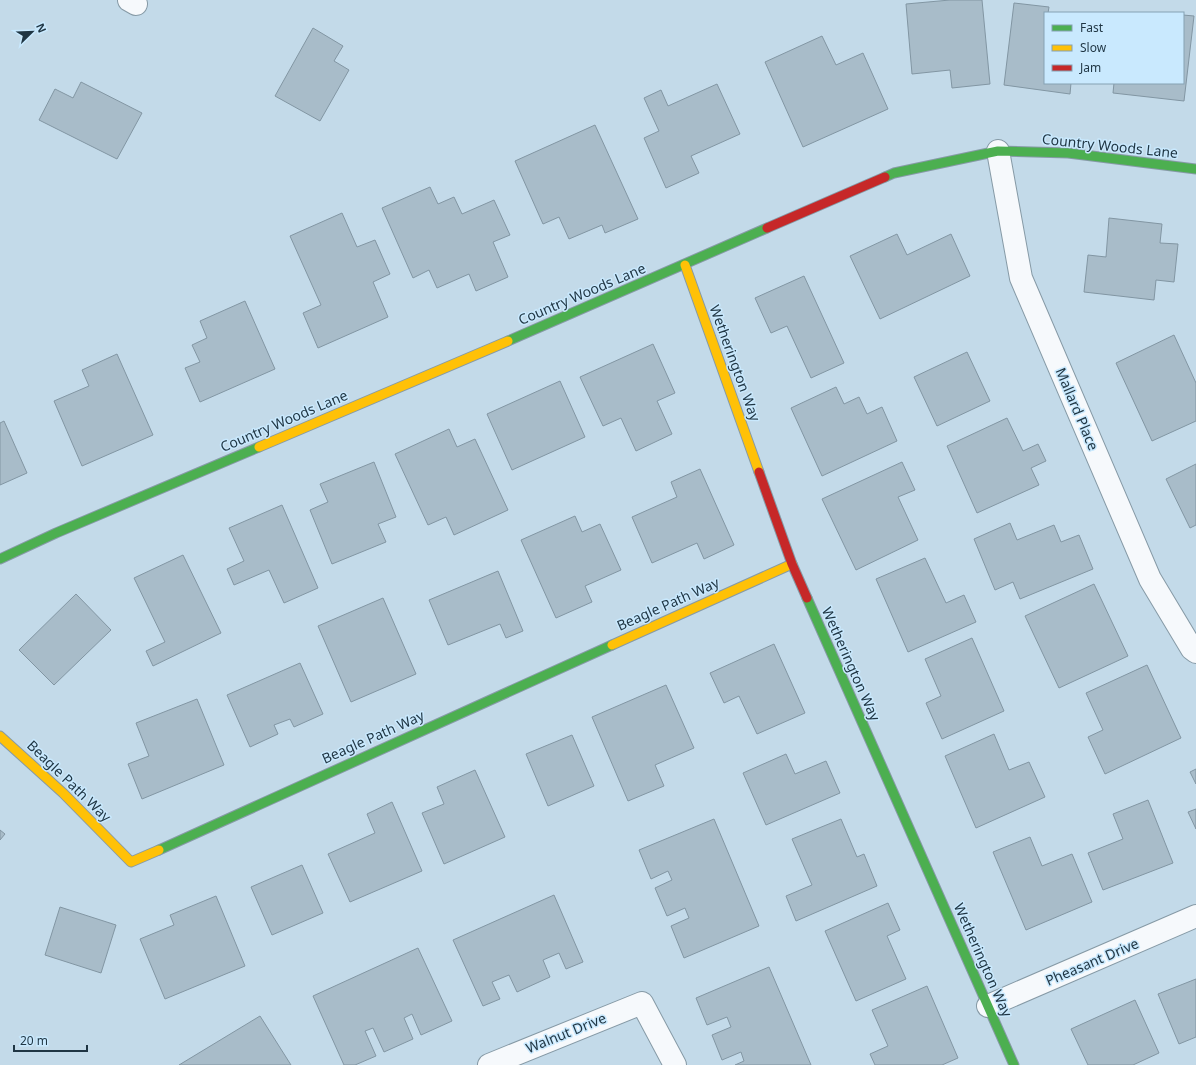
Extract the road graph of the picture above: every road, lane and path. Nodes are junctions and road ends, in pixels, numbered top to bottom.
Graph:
1 (998, 151) junction
2 (1196, 169) edge
3 (685, 265) junction
4 (0, 559) edge
5 (792, 564) junction
6 (1196, 652) edge
7 (0, 736) edge
8 (1196, 916) edge
9 (988, 1006) junction
10 (489, 1065) edge
11 (675, 1065) edge
12 (1014, 1065) edge

1 - 2 street, Country Woods Lane
1 - 3 street, Country Woods Lane
1 - 6 street, Mallard Place
3 - 4 street, Country Woods Lane
3 - 5 street, Wetherington Way
5 - 7 street, Beagle Path Way
5 - 9 street, Wetherington Way
8 - 9 street, Pheasant Drive
9 - 12 street, Wetherington Way
10 - 11 street, Walnut Drive

